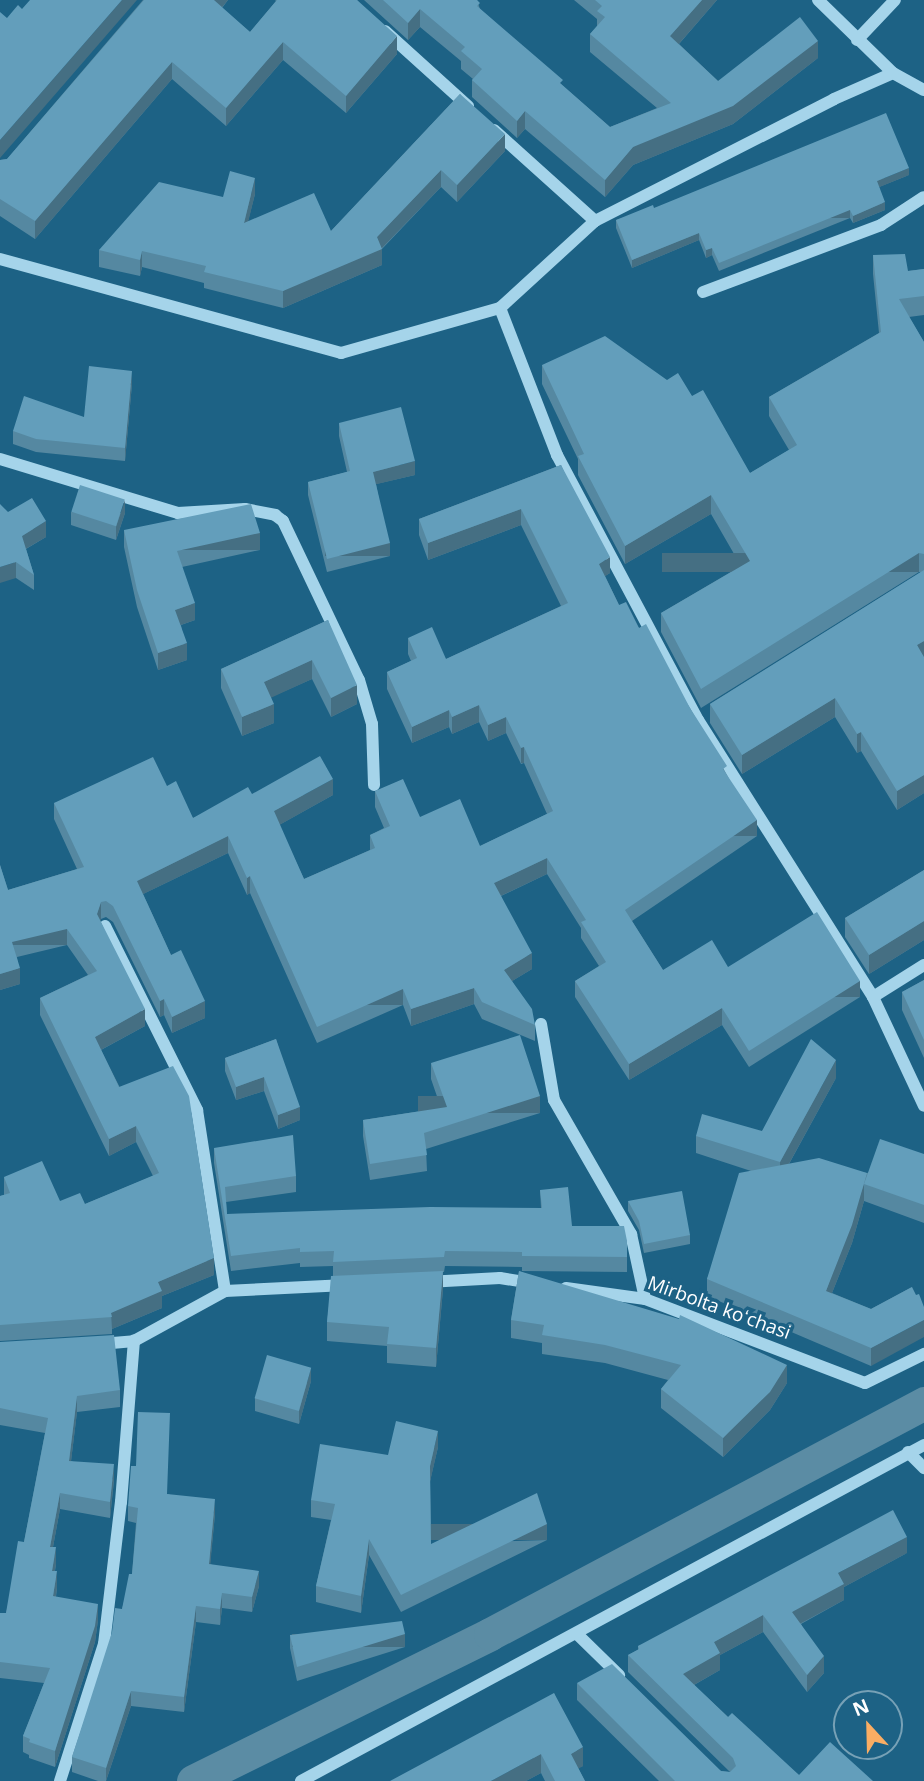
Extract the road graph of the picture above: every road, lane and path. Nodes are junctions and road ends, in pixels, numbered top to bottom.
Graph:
1 (818, 0) edge
2 (895, 0) edge
3 (372, 18) edge
4 (857, 40) junction
5 (893, 73) junction
6 (924, 90) edge
7 (924, 197) edge
8 (595, 221) junction
9 (0, 259) edge
10 (703, 292) dead end
11 (500, 308) junction
12 (0, 459) edge
13 (374, 785) dead end
14 (105, 926) edge
15 (924, 965) edge
16 (873, 997) junction
17 (541, 1024) dead end
18 (924, 1106) edge
19 (418, 1282) edge
20 (362, 1284) edge
21 (225, 1291) junction
22 (645, 1299) junction
23 (134, 1341) junction
24 (83, 1345) edge
25 (924, 1354) edge
26 (924, 1445) edge
27 (908, 1452) junction
28 (924, 1468) edge
29 (577, 1634) junction
30 (627, 1683) edge
31 (60, 1781) edge
32 (302, 1781) edge

1 - 4 street
2 - 4 street
3 - 8 street
4 - 5 street
5 - 6 street
5 - 8 street
7 - 10 street
8 - 11 street
9 - 11 street
11 - 16 street
12 - 13 street
14 - 21 street
15 - 16 street
16 - 18 street
17 - 22 street
19 - 22 street, Mirbolta koʻchasi
20 - 21 street
21 - 23 street
22 - 25 street, Mirbolta koʻchasi
23 - 24 street
23 - 31 street
26 - 27 street
27 - 28 street
27 - 29 street
29 - 30 street
29 - 32 street

